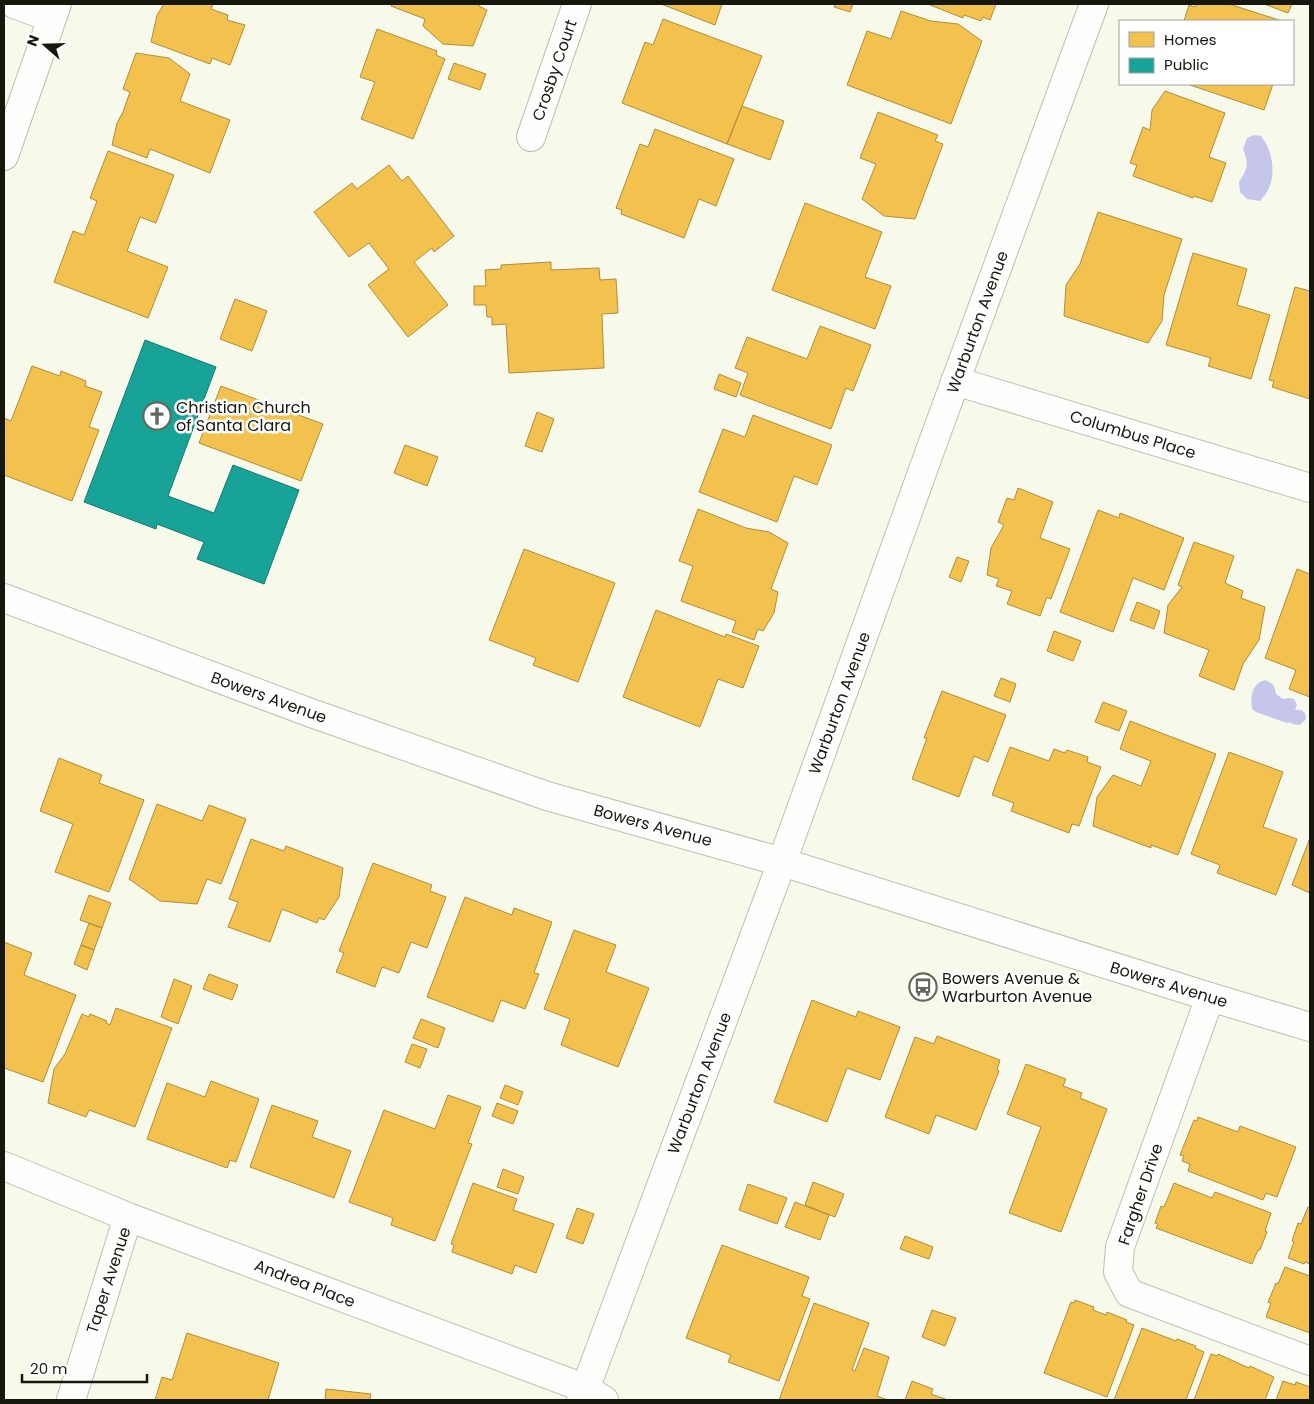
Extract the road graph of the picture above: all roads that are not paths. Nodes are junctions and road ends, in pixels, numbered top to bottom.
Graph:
1 (14, 4) edge
2 (578, 4) edge
3 (1094, 4) edge
4 (55, 11) edge
5 (531, 137) dead end
6 (4, 156) edge
7 (955, 381) junction
8 (1310, 488) edge
9 (4, 598) edge
10 (782, 862) junction
11 (1210, 997) junction
12 (1310, 1027) edge
13 (4, 1166) edge
14 (128, 1217) junction
15 (1310, 1361) edge
16 (590, 1396) edge
17 (70, 1400) edge

1 - 4 street
2 - 5 street, Crosby Court
3 - 7 street, Warburton Avenue
4 - 6 street
7 - 8 street, Columbus Place
7 - 10 street, Warburton Avenue
9 - 10 street, Bowers Avenue
10 - 11 street, Bowers Avenue
10 - 16 street, Warburton Avenue
11 - 12 street, Bowers Avenue
11 - 15 street, Fargher Drive
13 - 14 street, Andrea Place
14 - 16 street, Andrea Place
14 - 17 street, Taper Avenue

